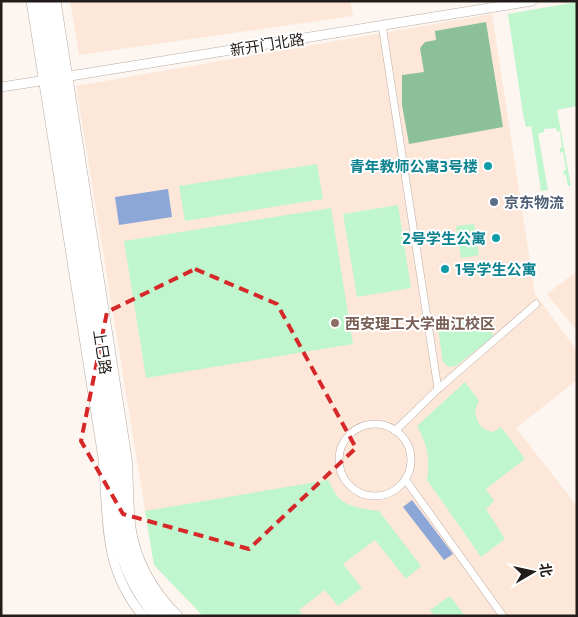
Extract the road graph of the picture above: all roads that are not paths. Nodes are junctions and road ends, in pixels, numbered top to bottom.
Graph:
1 (31, 1) edge
2 (40, 1) edge
3 (48, 1) edge
4 (56, 1) edge
5 (532, 1) edge
6 (382, 25) junction
7 (56, 79) junction
8 (1, 87) edge
9 (536, 304) dead end
10 (438, 389) junction
11 (395, 430) junction
12 (406, 479) junction
13 (143, 616) edge
14 (154, 616) edge
15 (166, 616) edge
16 (178, 616) edge
17 (503, 616) edge

1 - 7 street
2 - 7 main road
3 - 7 main road
4 - 7 street
5 - 6 street, 新开门北路
6 - 7 street, 新开门北路
6 - 10 street
7 - 8 street, 新开门北路
7 - 13 street
7 - 14 main road, 上巳路
7 - 15 main road, 上巳路
7 - 16 street
9 - 10 street
10 - 11 street
11 - 12 street
11 - 12 street
12 - 17 street

